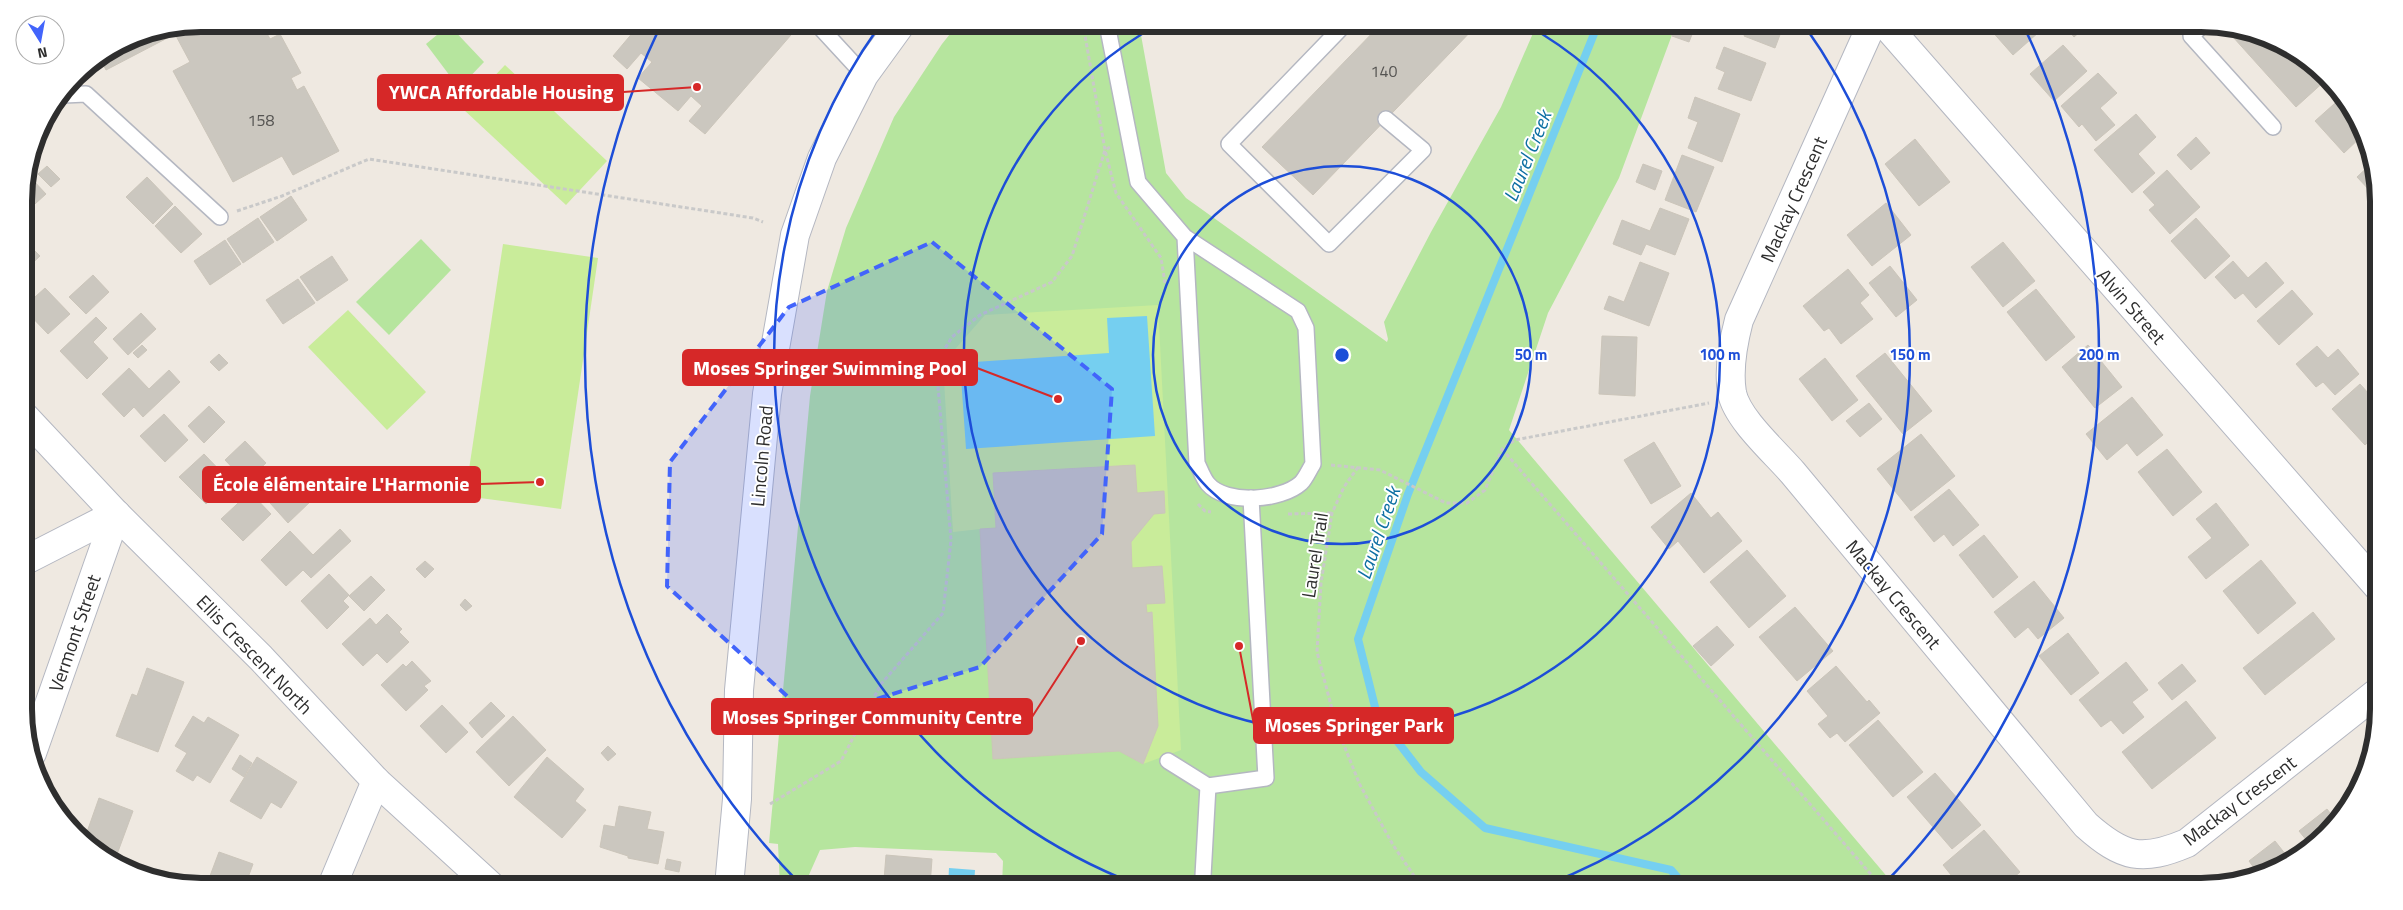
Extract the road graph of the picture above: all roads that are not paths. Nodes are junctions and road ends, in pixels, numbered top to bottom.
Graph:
1 (824, 32) edge
2 (895, 32) edge
3 (1109, 32) edge
4 (1337, 32) edge
5 (1868, 32) edge
6 (1892, 32) edge
7 (2195, 32) edge
8 (864, 75) junction
9 (71, 95) edge
10 (1386, 119) dead end
11 (2273, 127) dead end
12 (220, 218) road end
13 (1185, 237) junction
14 (33, 425) edge
15 (1251, 498) junction
16 (116, 514) junction
17 (32, 557) edge
18 (2370, 578) edge
19 (2370, 698) edge
20 (36, 741) edge
21 (1168, 762) dead end
22 (376, 780) junction
23 (1208, 786) junction
24 (1203, 876) dead end
25 (335, 878) edge
26 (482, 878) edge
27 (729, 878) edge

1 - 8 lane
2 - 8 street, Lincoln Road
3 - 13 lane
4 - 10 lane
5 - 19 street, Mackay Crescent
6 - 18 street, Alvin Street
7 - 11 lane
8 - 27 street, Lincoln Road
9 - 12 lane
13 - 15 lane
13 - 15 lane
14 - 16 street, Ellis Crescent North
15 - 23 lane
16 - 17 street
16 - 20 street, Vermont Street
16 - 22 street, Ellis Crescent North
21 - 23 lane
22 - 25 street
22 - 26 street, Ellis Crescent North
23 - 24 lane

